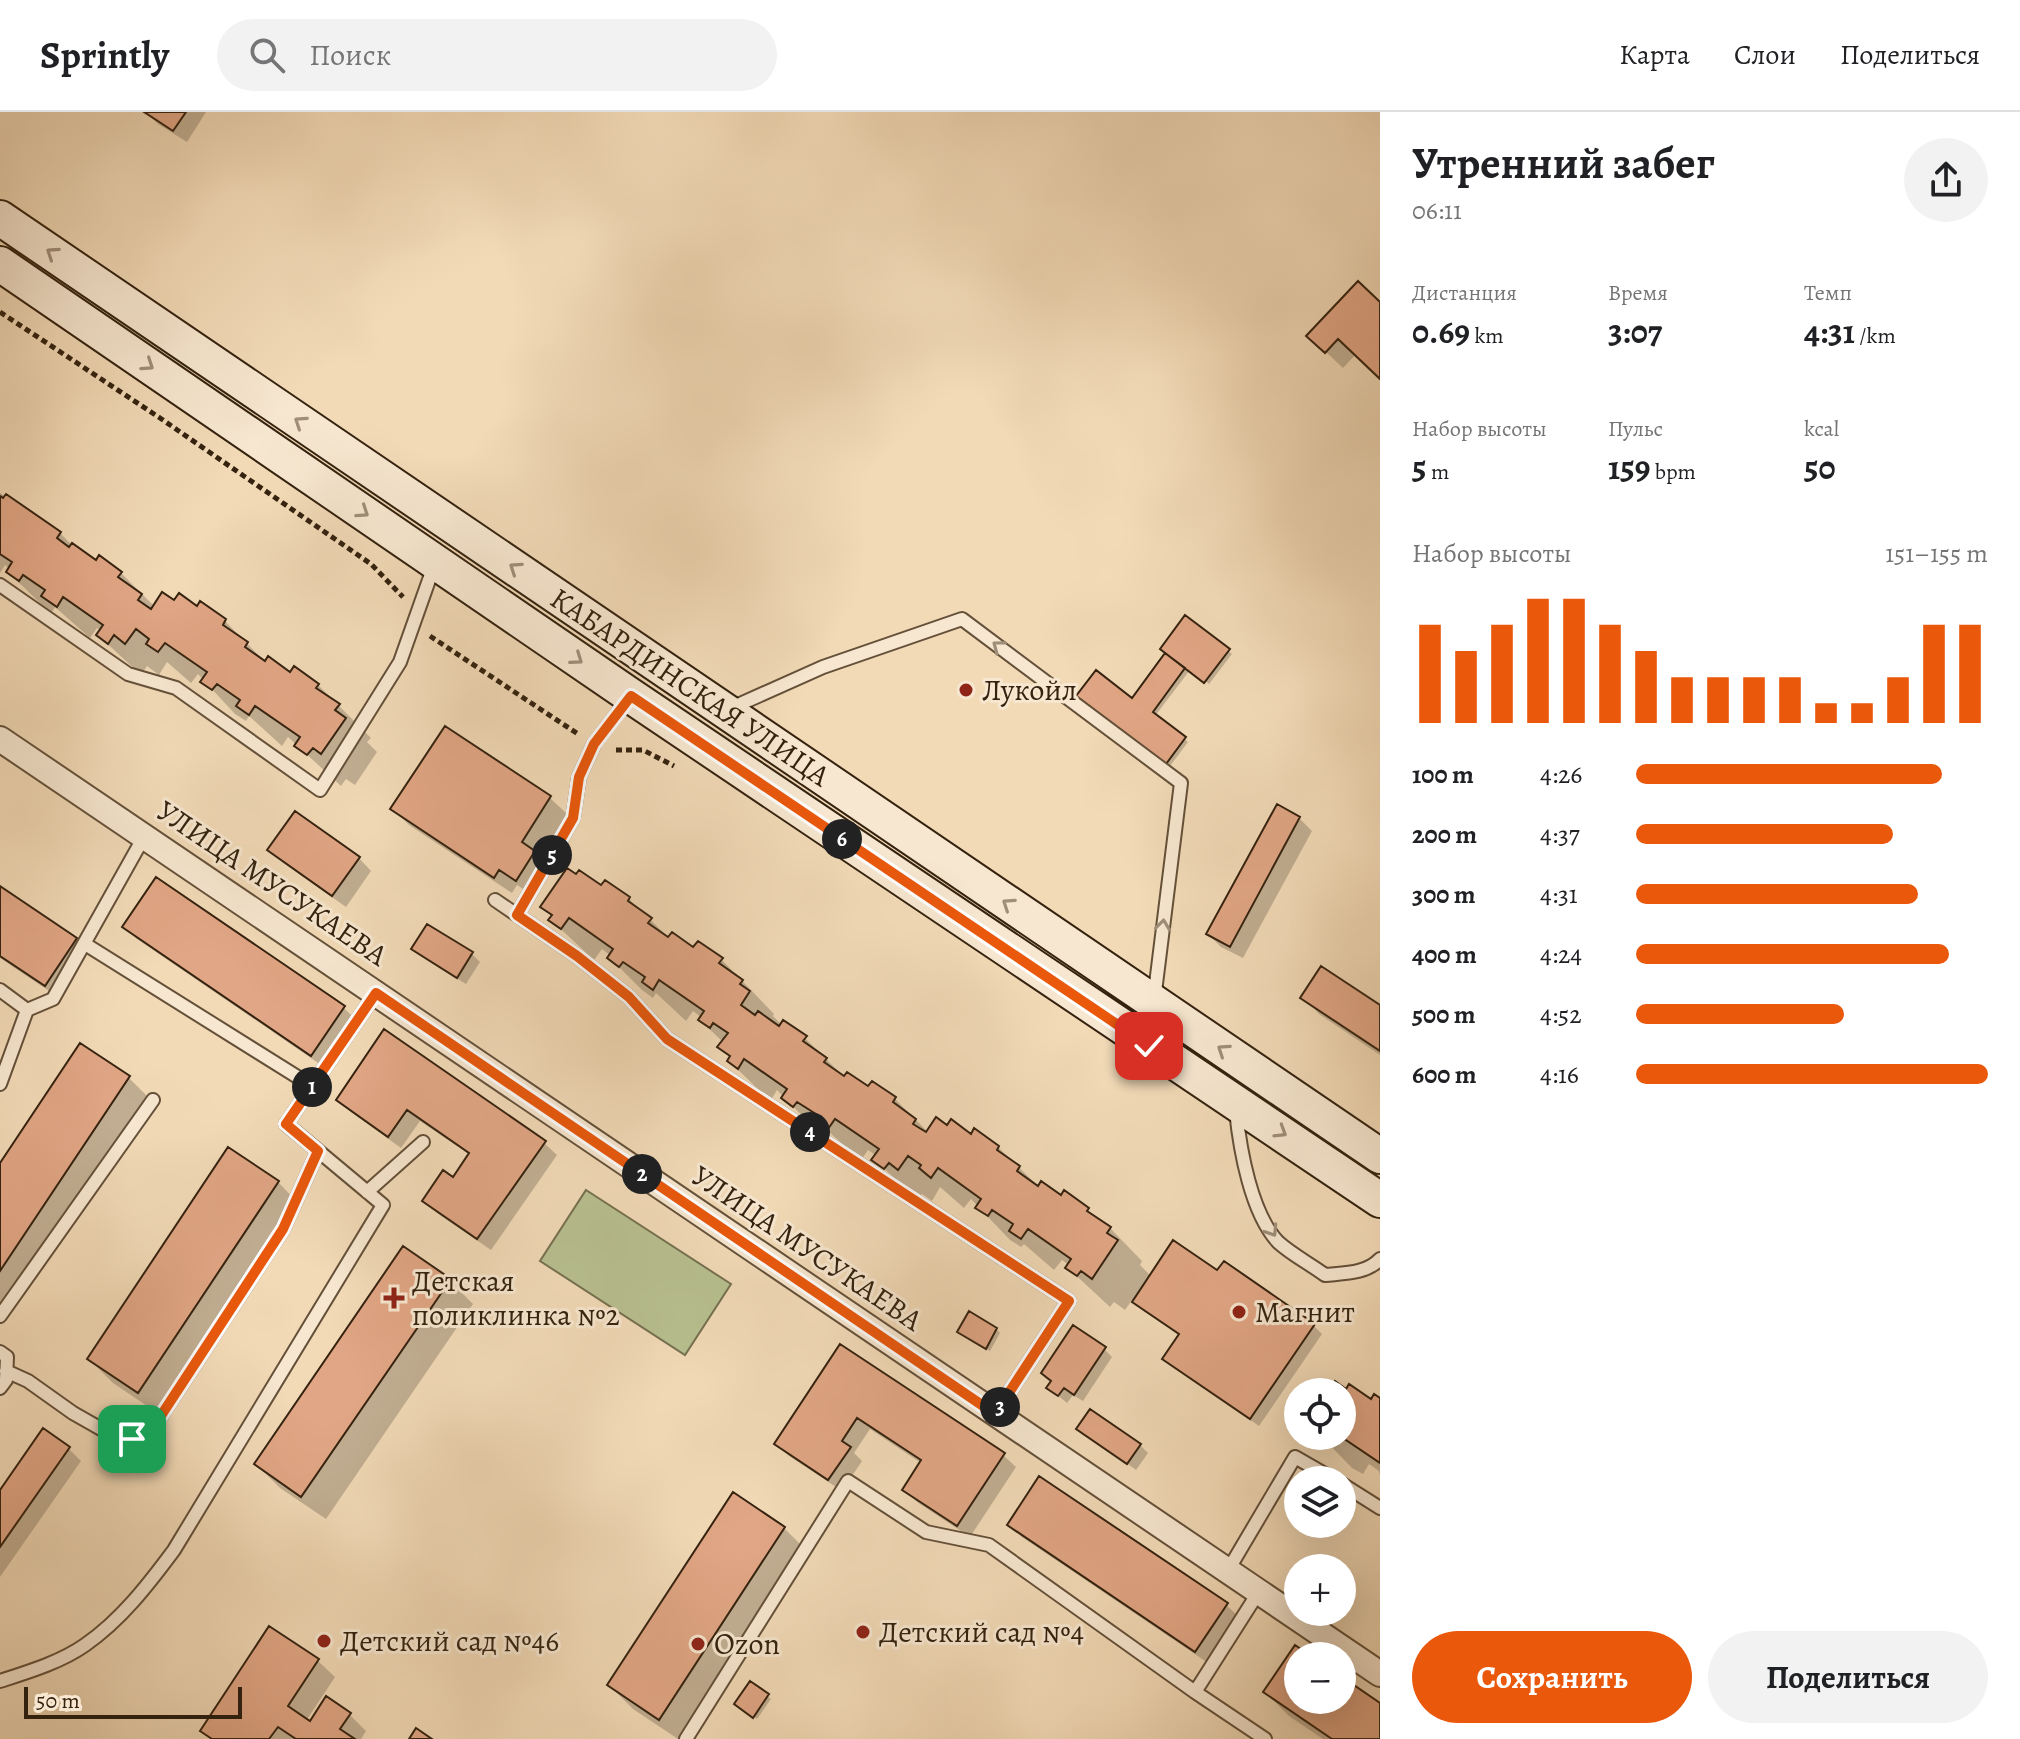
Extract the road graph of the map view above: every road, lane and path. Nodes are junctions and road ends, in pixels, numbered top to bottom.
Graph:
1 (0, 218) edge
2 (0, 264) edge
3 (435, 561) junction
4 (0, 585) edge
5 (631, 696) junction
6 (725, 711) junction
7 (0, 739) edge
8 (145, 835) junction
9 (495, 900) dead end
10 (517, 915) junction
11 (85, 944) junction
12 (0, 990) edge
13 (376, 993) junction
14 (1154, 1003) junction
15 (27, 1010) junction
16 (0, 1084) edge
17 (312, 1086) junction
18 (153, 1100) dead end
19 (1235, 1104) junction
20 (423, 1142) dead end
21 (318, 1151) junction
22 (1380, 1156) edge
23 (367, 1192) junction
24 (1380, 1200) edge
25 (1380, 1259) edge
26 (0, 1316) edge
27 (0, 1352) edge
28 (6, 1371) junction
29 (0, 1388) edge
30 (995, 1414) junction
31 (1290, 1466) edge
32 (1311, 1466) edge
33 (1284, 1476) edge
34 (1356, 1493) edge
35 (1380, 1508) edge
36 (1227, 1572) junction
37 (1258, 1593) junction
38 (1380, 1674) edge
39 (0, 1681) edge
40 (1195, 1692) junction
41 (686, 1739) edge
42 (1265, 1739) edge

6 -> 1 main road, КАБАРДИНСКАЯ УЛИЦА
2 -> 3 main road, КАБАРДИНСКАЯ УЛИЦА
3 - 4 lane
3 -> 5 main road, КАБАРДИНСКАЯ УЛИЦА
5 - 10 lane
5 - 19 main road, КАБАРДИНСКАЯ УЛИЦА
14 -> 6 main road, КАБАРДИНСКАЯ УЛИЦА
14 -> 6 lane
7 - 8 street, УЛИЦА МУСУКАЕВА
8 - 11 lane
8 - 13 street, УЛИЦА МУСУКАЕВА
9 - 10 lane
10 - 30 lane
11 - 15 lane
11 - 17 lane
12 - 15 lane
13 - 17 lane
13 - 30 street, УЛИЦА МУСУКАЕВА
22 -> 14 main road, КАБАРДИНСКАЯ УЛИЦА
15 - 16 lane
17 - 21 lane
18 - 26 lane
19 -> 24 main road, КАБАРДИНСКАЯ УЛИЦА
19 -> 25 lane
20 - 23 lane
21 - 23 lane
21 - 28 lane
23 - 39 lane
27 - 28 lane
28 - 29 lane
30 - 36 street, УЛИЦА МУСУКАЕВА
31 - 32 lane
33 - 36 lane
34 - 35 lane
36 - 37 street, УЛИЦА МУСУКАЕВА
37 - 38 street, УЛИЦА МУСУКАЕВА
37 - 40 lane
40 - 41 lane
40 - 42 lane

